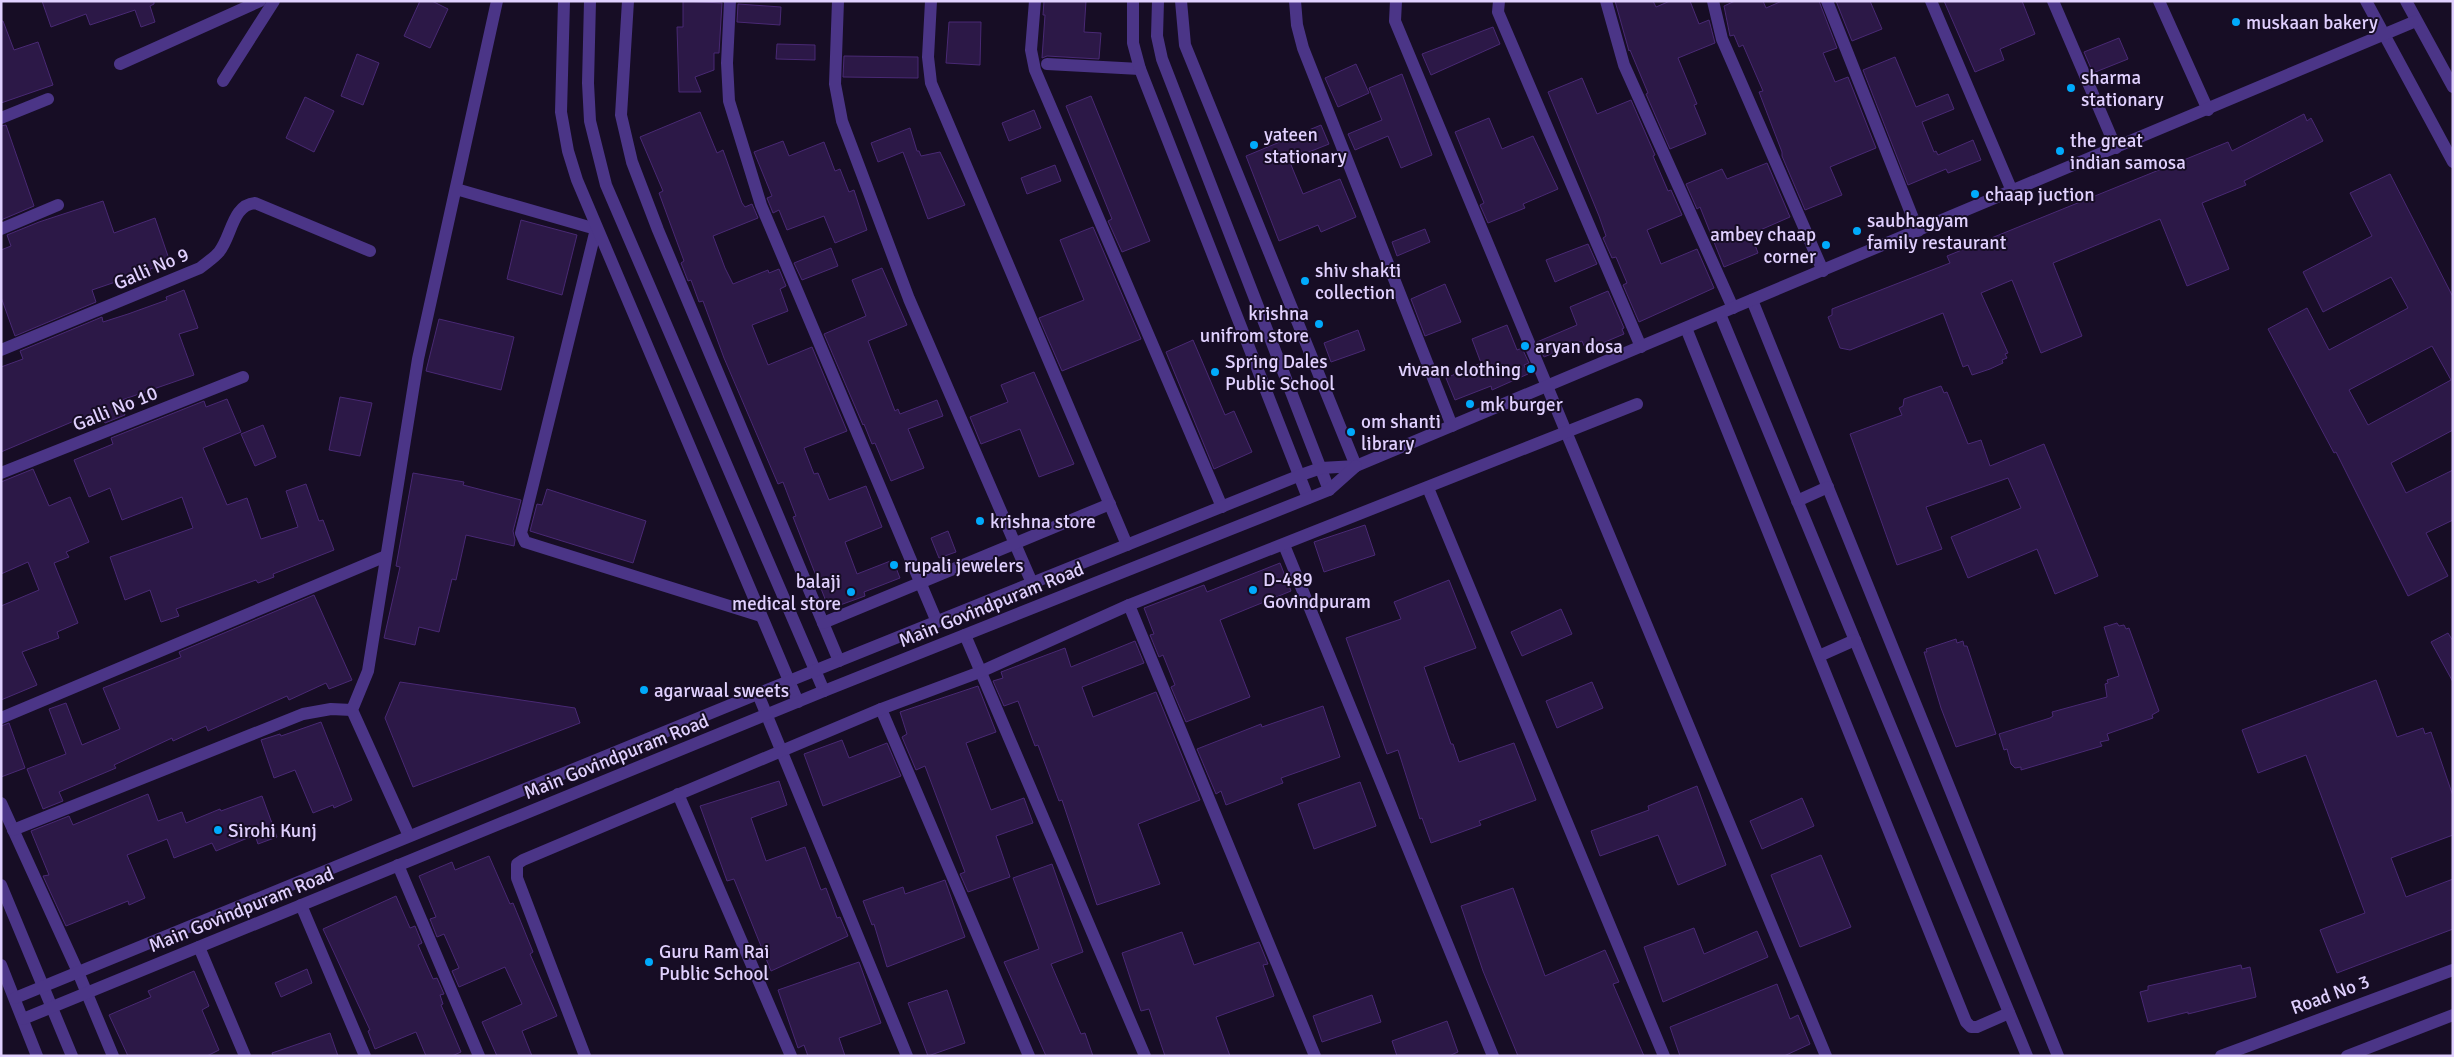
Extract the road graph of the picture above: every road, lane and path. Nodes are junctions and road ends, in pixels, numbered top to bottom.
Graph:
1 (260, 1) edge
2 (274, 1) edge
3 (497, 1) edge
4 (564, 1) edge
5 (590, 1) edge
6 (628, 1) edge
7 (730, 1) edge
8 (838, 1) edge
9 (931, 1) edge
10 (1035, 1) edge
11 (1133, 1) edge
12 (1158, 1) edge
13 (1181, 1) edge
14 (1295, 1) edge
15 (1396, 1) edge
16 (1499, 1) edge
17 (1606, 1) edge
18 (1713, 1) edge
19 (1827, 1) edge
20 (1931, 1) edge
21 (2053, 1) edge
22 (2159, 1) edge
23 (2366, 1) edge
24 (2406, 1) edge
25 (2416, 21) junction
26 (2384, 36) junction
27 (120, 64) dead end
28 (1047, 64) dead end
29 (1140, 68) junction
30 (223, 81) dead end
31 (2453, 87) edge
32 (48, 100) dead end
33 (2208, 110) junction
34 (1, 118) edge
35 (2116, 148) junction
36 (2453, 162) edge
37 (456, 189) junction
38 (2012, 192) junction
39 (58, 205) dead end
40 (1, 229) edge
41 (596, 229) junction
42 (1918, 231) junction
43 (370, 251) dead end
44 (1823, 271) junction
45 (1752, 300) junction
46 (1733, 308) junction
47 (1720, 314) junction
48 (1686, 328) junction
49 (1641, 347) junction
50 (1, 350) edge
51 (243, 377) dead end
52 (1548, 386) junction
53 (1637, 404) dead end
54 (1452, 426) junction
55 (1567, 431) junction
56 (1356, 466) junction
57 (1321, 468) junction
58 (1, 473) edge
59 (1298, 476) junction
60 (1828, 487) junction
61 (1428, 488) junction
62 (1330, 490) junction
63 (1308, 498) junction
64 (1798, 501) junction
65 (1110, 504) junction
66 (1222, 507) junction
67 (1015, 543) junction
68 (1284, 544) junction
69 (1127, 545) junction
70 (386, 556) junction
71 (919, 583) junction
72 (1032, 583) junction
73 (1129, 605) junction
74 (760, 616) junction
75 (937, 622) junction
76 (824, 623) junction
77 (965, 634) junction
78 (1855, 640) junction
79 (1819, 656) junction
80 (839, 661) junction
81 (815, 670) junction
82 (980, 672) junction
83 (789, 681) junction
84 (824, 691) junction
85 (758, 694) junction
86 (798, 702) junction
87 (881, 709) junction
88 (352, 710) junction
89 (766, 714) junction
90 (1, 718) edge
91 (781, 752) junction
92 (678, 794) junction
93 (1, 803) edge
94 (13, 830) junction
95 (409, 836) junction
96 (398, 865) junction
97 (1, 885) edge
98 (301, 904) junction
99 (199, 947) junction
100 (1, 965) edge
101 (2453, 970) edge
102 (78, 972) junction
103 (44, 986) junction
104 (87, 993) junction
105 (15, 998) junction
106 (52, 1007) junction
107 (2009, 1013) junction
108 (2453, 1015) edge
109 (23, 1019) junction
110 (37, 1056) edge
111 (72, 1056) edge
112 (113, 1056) edge
113 (245, 1056) edge
114 (365, 1056) edge
115 (479, 1056) edge
116 (585, 1056) edge
117 (791, 1056) edge
118 (907, 1056) edge
119 (1029, 1056) edge
120 (1144, 1056) edge
121 (1315, 1056) edge
122 (1493, 1056) edge
123 (1664, 1056) edge
124 (1826, 1056) edge
125 (2027, 1056) edge
126 (2058, 1056) edge
127 (2220, 1056) edge
128 (2347, 1056) edge

1 - 27 street
2 - 30 street
3 - 37 street
4 - 41 street
5 - 81 street
6 - 76 street
7 - 71 street
8 - 67 street
9 - 65 street
10 - 66 street
11 - 29 street
12 - 57 street
13 - 56 street
14 - 54 street
15 - 52 street
16 - 49 street
17 - 46 street
18 - 44 street
19 - 42 street
20 - 38 street
21 - 35 street
22 - 33 street
23 - 26 street
24 - 25 street
25 - 26 street, Main Govindpuram Road
25 - 31 street
26 - 33 street, Main Govindpuram Road
26 - 36 street
28 - 29 street
29 - 59 street
32 - 34 street
33 - 35 street, Main Govindpuram Road
35 - 38 street, Main Govindpuram Road
37 - 41 street
37 - 70 street
38 - 42 street, Main Govindpuram Road
39 - 40 street
41 - 74 street
41 - 74 street
42 - 44 street, Main Govindpuram Road
43 - 50 street, Galli No 9
44 - 45 street, Main Govindpuram Road
45 - 46 street, Main Govindpuram Road
45 - 60 street
46 - 47 street, Main Govindpuram Road
47 - 48 street, Main Govindpuram Road
47 - 64 street
48 - 49 street, Main Govindpuram Road
48 - 79 street
49 - 52 street, Main Govindpuram Road
51 - 58 street, Galli No 10
52 - 54 street, Main Govindpuram Road
52 - 55 street
53 - 55 street
54 - 56 street, Main Govindpuram Road
55 - 61 street
55 - 124 street
56 - 57 street, Main Govindpuram Road
56 - 62 street, Main Govindpuram Road
57 - 59 street, Main Govindpuram Road
57 - 62 street
59 - 63 street
59 - 66 street, Main Govindpuram Road
60 - 64 street
60 - 126 street
61 - 68 street
61 - 123 street
62 - 63 street, Main Govindpuram Road
63 - 77 street, Main Govindpuram Road
64 - 78 street
65 - 67 street
65 - 69 street
66 - 69 street, Main Govindpuram Road
67 - 71 street
67 - 72 street
68 - 73 street
68 - 122 street
69 - 72 street, Main Govindpuram Road
70 - 88 street
70 - 90 street
71 - 75 street
71 - 76 street
72 - 75 street, Main Govindpuram Road
73 - 82 street
73 - 121 street
74 - 83 street
75 - 80 street, Main Govindpuram Road
76 - 80 street
77 - 82 street
77 - 84 street, Main Govindpuram Road
78 - 79 street
78 - 107 street
79 - 107 street
80 - 81 street, Main Govindpuram Road
81 - 83 street, Main Govindpuram Road
81 - 84 street
82 - 87 street
82 - 120 street
83 - 85 street, Main Govindpuram Road
83 - 86 street
84 - 86 street, Main Govindpuram Road
85 - 89 street
85 - 95 street, Main Govindpuram Road
86 - 89 street, Main Govindpuram Road
87 - 91 street
87 - 119 street
88 - 94 street
88 - 95 street
89 - 91 street
89 - 96 street, Main Govindpuram Road
91 - 92 street
91 - 118 street
92 - 116 street
92 - 117 street
93 - 94 street
94 - 102 street
95 - 102 street, Main Govindpuram Road
96 - 98 street, Main Govindpuram Road
96 - 115 street
97 - 103 street
98 - 99 street, Main Govindpuram Road
98 - 114 street
99 - 104 street, Main Govindpuram Road
99 - 113 street
100 - 105 street
101 - 127 street, Road No 3
102 - 103 street, Main Govindpuram Road
102 - 104 street
103 - 105 street, Main Govindpuram Road
103 - 106 street
104 - 106 street, Main Govindpuram Road
104 - 112 street
105 - 109 street
106 - 109 street, Main Govindpuram Road
106 - 111 street
107 - 125 street
108 - 128 street
109 - 110 street

